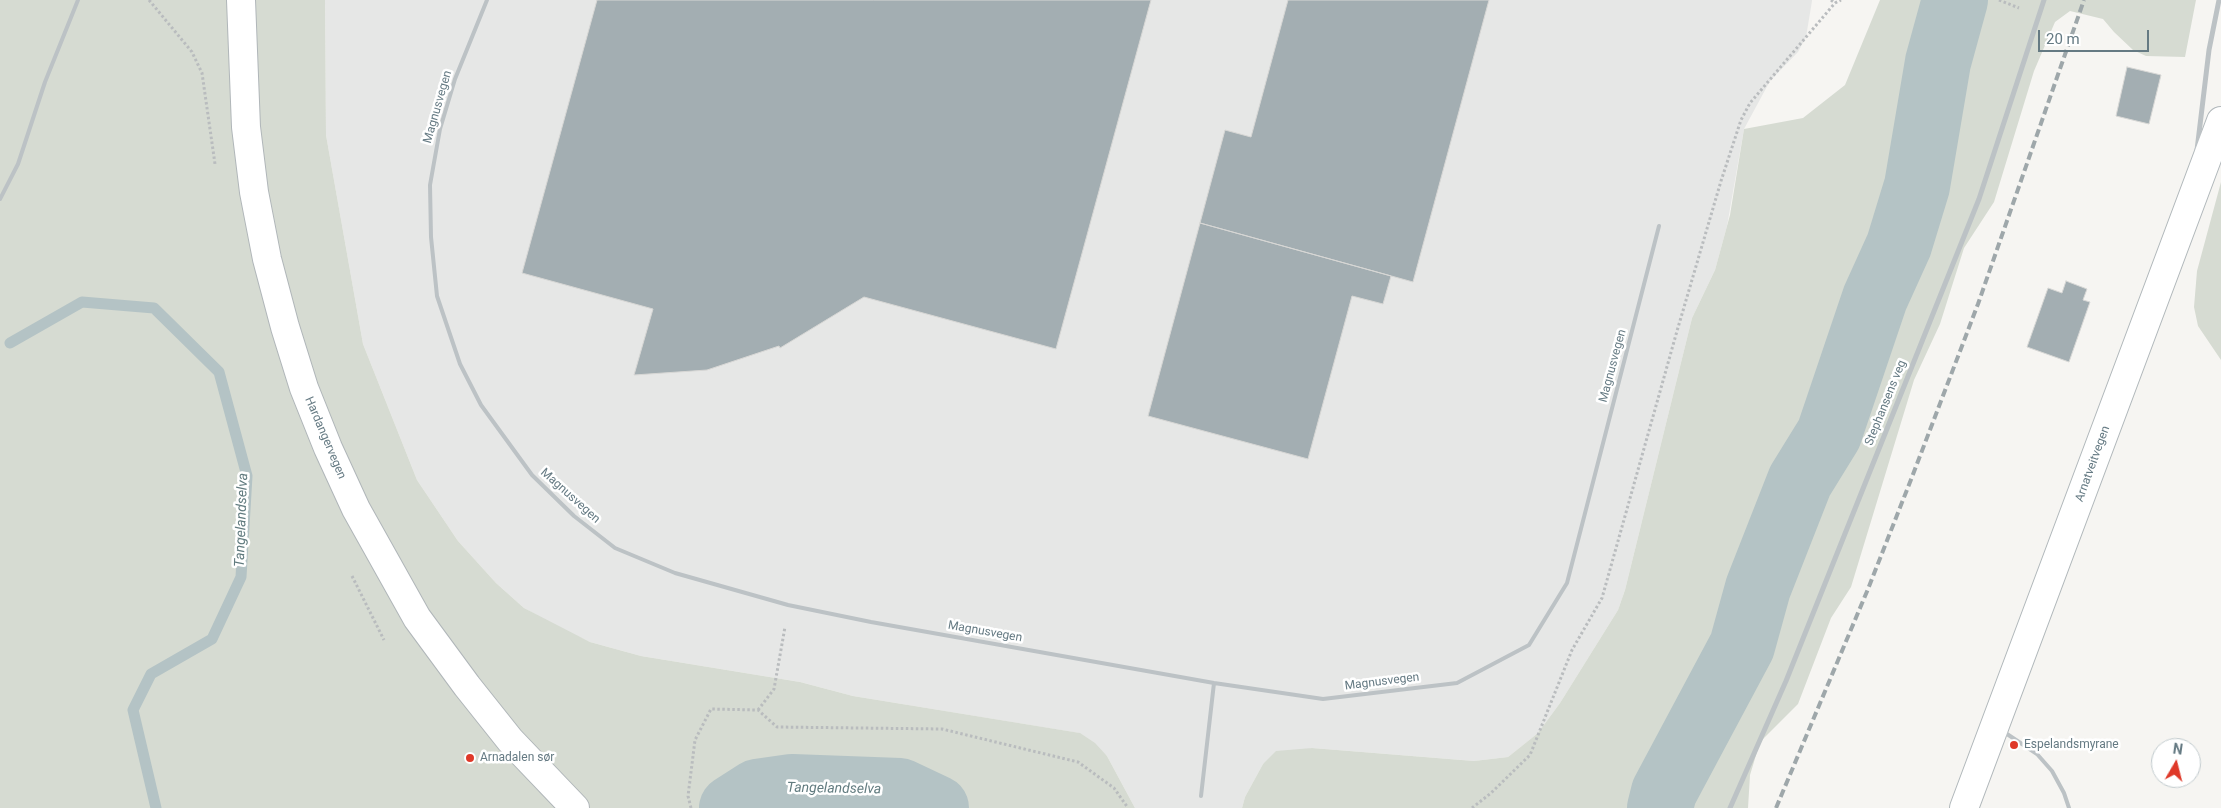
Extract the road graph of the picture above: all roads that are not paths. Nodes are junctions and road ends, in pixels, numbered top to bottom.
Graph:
1 (78, 0) edge
2 (240, 0) edge
3 (486, 0) edge
4 (2044, 0) edge
5 (2219, 0) edge
6 (2221, 121) edge
7 (2196, 153) dead end
8 (2194, 172) dead end
9 (0, 199) edge
10 (2190, 200) junction
11 (1659, 226) dead end
12 (1214, 683) junction
13 (1995, 726) junction
14 (1201, 796) dead end
15 (575, 808) edge
16 (1730, 808) edge
17 (1964, 808) edge
18 (2069, 808) edge

1 - 9 lane
2 - 15 main road, Hardangervegen
3 - 12 lane, Magnusvegen
4 - 16 street, Stephansens veg
5 - 7 street
6 - 10 main road, Arnatveitvegen
8 - 10 street
10 - 13 main road, Arnatveitvegen
11 - 12 lane, Magnusvegen
12 - 14 lane
13 - 17 main road, Arnatveitvegen
13 - 18 lane

